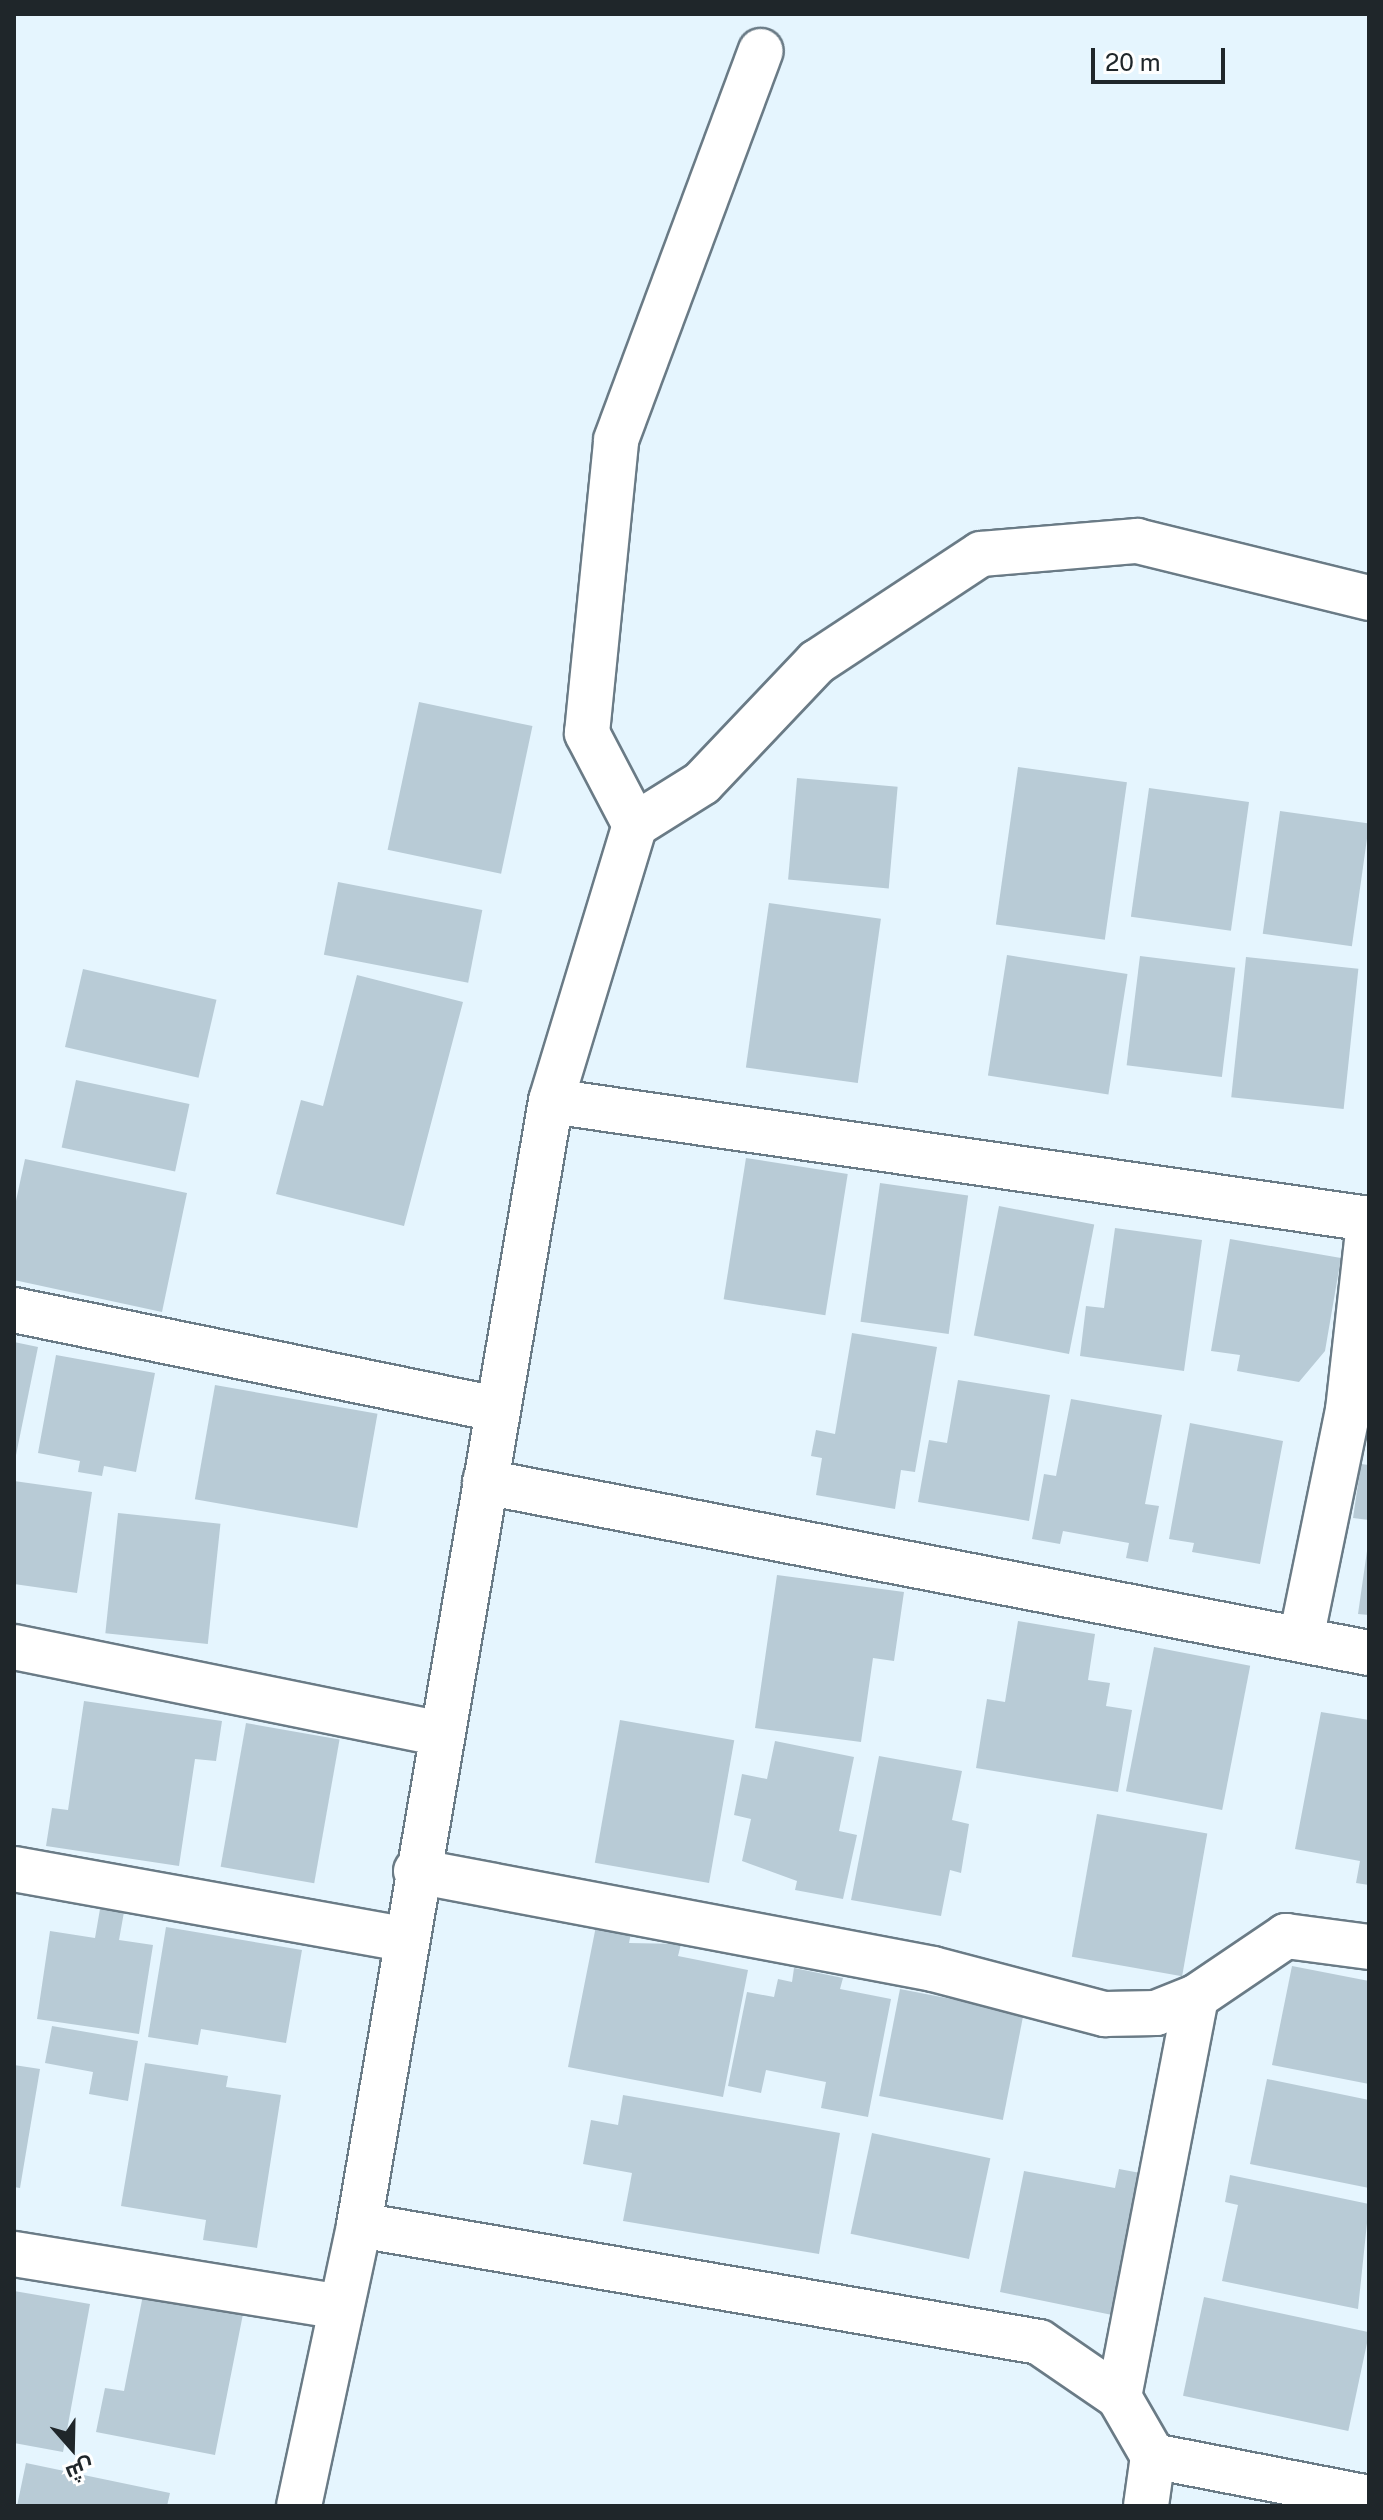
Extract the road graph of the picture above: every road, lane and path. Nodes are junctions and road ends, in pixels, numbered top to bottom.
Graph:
1 (761, 51) dead end
2 (1369, 598) edge
3 (635, 825) junction
4 (551, 1101) junction
5 (1369, 1221) edge
6 (14, 1310) edge
7 (496, 1409) junction
8 (485, 1482) junction
9 (1301, 1639) junction
10 (14, 1647) edge
11 (1369, 1653) edge
12 (441, 1734) junction
13 (14, 1869) edge
14 (416, 1871) junction
15 (404, 1939) junction
16 (1369, 1947) edge
17 (1196, 1997) junction
18 (359, 2225) junction
19 (14, 2254) edge
20 (340, 2307) junction
21 (1119, 2397) junction
22 (1153, 2456) junction
23 (1369, 2498) edge
24 (299, 2506) edge
25 (1146, 2506) edge

1 - 3 street
2 - 3 street
3 - 4 street
4 - 5 street
4 - 7 street
5 - 9 street
6 - 7 street
7 - 8 street
8 - 9 street
8 - 12 street
9 - 11 street
10 - 12 street
12 - 14 street
13 - 15 street
14 - 15 street
14 - 17 street
15 - 18 street
16 - 17 street
17 - 21 street
18 - 20 street
18 - 21 street
19 - 20 street
20 - 24 street
21 - 22 street
22 - 23 street
22 - 25 street

